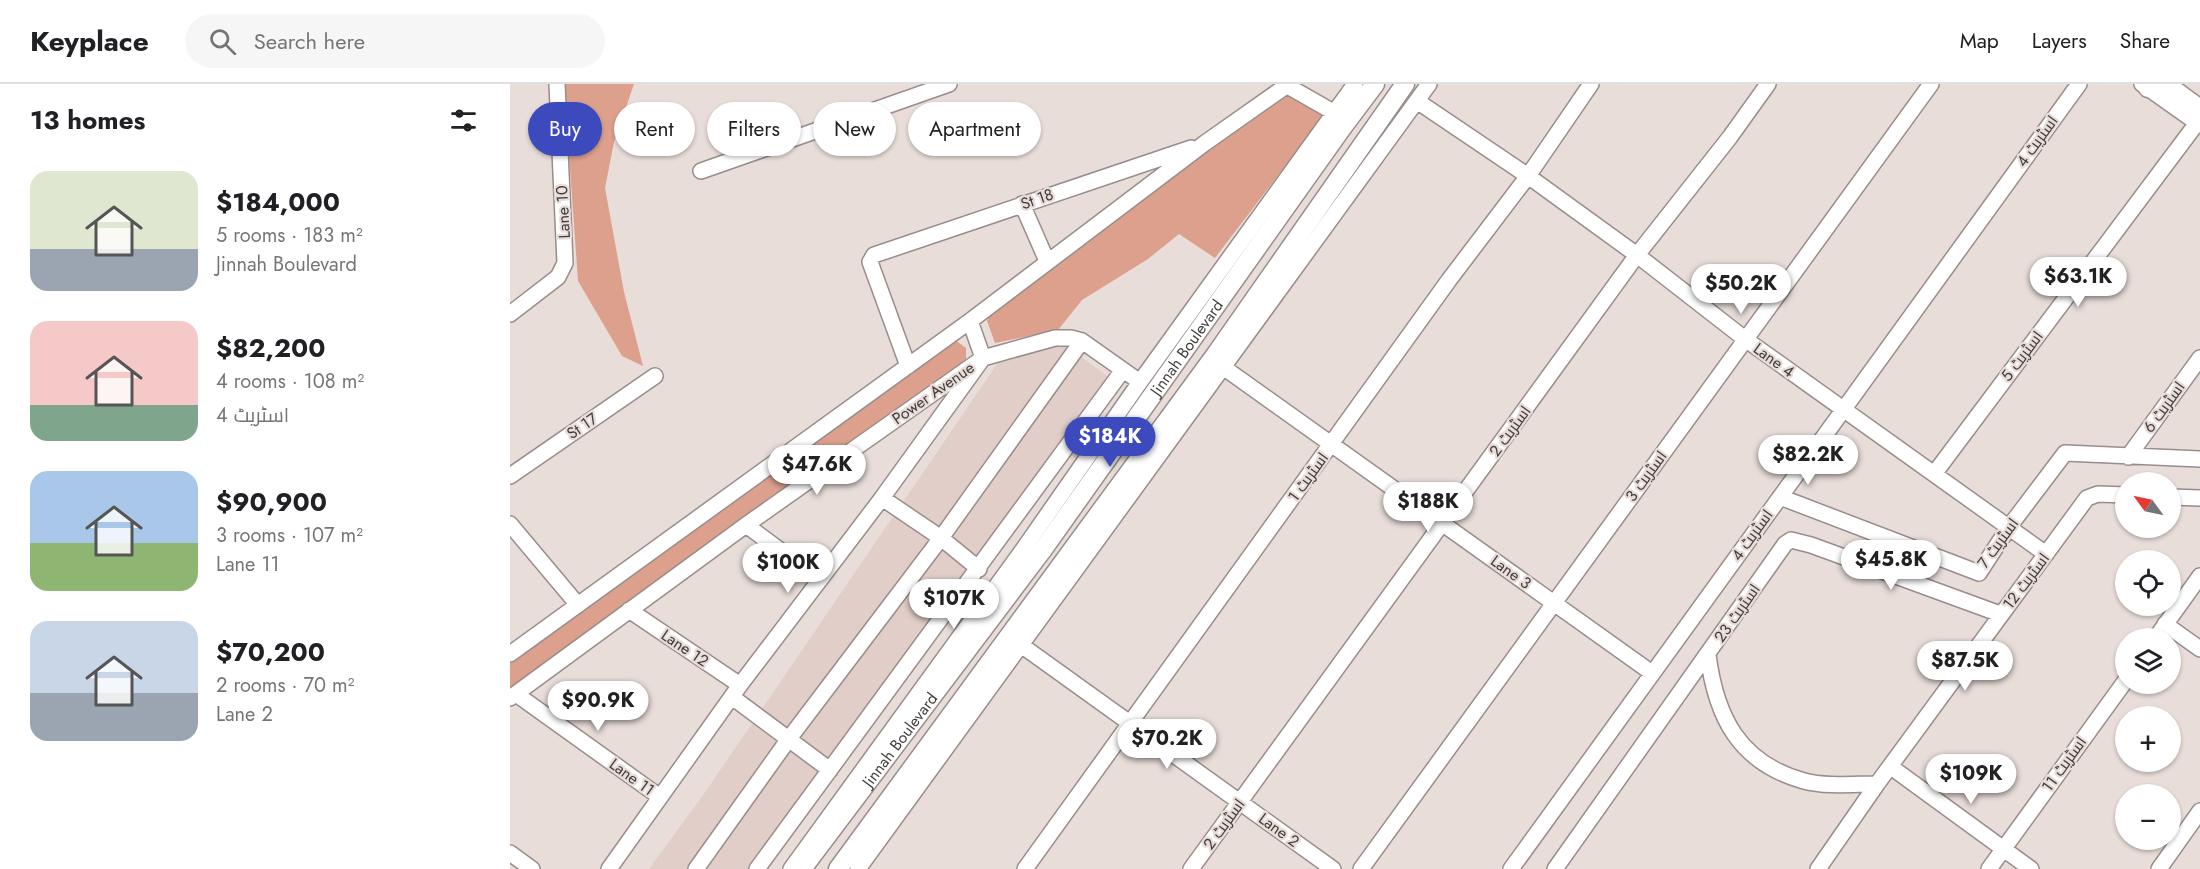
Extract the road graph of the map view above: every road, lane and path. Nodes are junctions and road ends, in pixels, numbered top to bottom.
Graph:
1 (556, 84) edge
2 (949, 84) edge
3 (1355, 84) edge
4 (1375, 84) edge
5 (1406, 84) edge
6 (1429, 84) edge
7 (1591, 84) edge
8 (1768, 84) edge
9 (1931, 84) edge
10 (2079, 84) edge
11 (1285, 85) edge
12 (2152, 85) edge
13 (909, 91) edge
14 (1417, 100) junction
15 (1335, 112) junction
16 (2199, 119) edge
17 (1205, 143) junction
18 (701, 171) dead end
19 (1528, 176) junction
20 (1022, 204) junction
21 (1637, 255) junction
22 (1047, 261) junction
23 (510, 314) edge
24 (970, 321) junction
25 (1745, 339) junction
26 (1082, 341) junction
27 (2200, 357) edge
28 (983, 358) junction
29 (908, 366) junction
30 (1223, 367) junction
31 (1123, 370) junction
32 (655, 376) dead end
33 (1140, 382) junction
34 (1842, 410) junction
35 (1331, 444) junction
36 (2128, 457) junction
37 (2200, 459) edge
38 (1934, 474) junction
39 (510, 476) edge
40 (2115, 495) edge
41 (1780, 497) junction
42 (2181, 497) edge
43 (882, 498) junction
44 (2200, 498) edge
45 (510, 524) edge
46 (1443, 524) junction
47 (746, 525) junction
48 (2009, 527) junction
49 (941, 538) junction
50 (2046, 554) junction
51 (979, 569) junction
52 (2200, 576) edge
53 (820, 580) junction
54 (1554, 603) junction
55 (578, 605) junction
56 (629, 610) junction
57 (2000, 614) junction
58 (2166, 624) junction
59 (2163, 628) edge
60 (1021, 645) junction
61 (2200, 649) edge
62 (510, 654) edge
63 (1708, 655) junction
64 (1652, 673) junction
65 (736, 691) junction
66 (2116, 694) edge
67 (513, 696) edge
68 (1131, 724) junction
69 (788, 740) junction
70 (1891, 767) junction
71 (830, 770) junction
72 (1877, 784) junction
73 (660, 796) junction
74 (1240, 802) junction
75 (2200, 811) edge
76 (2003, 849) junction
77 (510, 853) edge
78 (1564, 866) edge
79 (532, 869) edge
80 (609, 869) edge
81 (696, 869) edge
82 (757, 869) edge
83 (791, 869) edge
84 (802, 869) edge
85 (838, 869) edge
86 (858, 869) edge
87 (1025, 869) edge
88 (1191, 869) edge
89 (1333, 869) edge
90 (1361, 869) edge
91 (1510, 869) edge
92 (1818, 869) edge
93 (1989, 869) edge
94 (2031, 869) edge
95 (2159, 869) edge

1 - 23 street, Lane 10
2 - 13 street
3 - 15 street
4 - 84 street, Jinnah Boulevard
5 - 85 street, Jinnah Boulevard
6 - 14 street
7 - 19 street, اسٹریٹ 1
8 - 21 street, اسٹریٹ 2
9 - 25 street, اسٹریٹ 3
10 - 34 street, اسٹریٹ 4
11 - 15 street
11 - 17 street
12 - 16 street
13 - 18 street
14 - 19 street, Lane 4
14 - 30 street
15 - 33 street
16 - 38 street, اسٹریٹ 5
17 - 20 street, St 18
17 - 22 street
19 - 21 street, Lane 4
19 - 35 street, اسٹریٹ 1
20 - 22 street
20 - 29 street, St 18
21 - 25 street, Lane 4
21 - 46 street, اسٹریٹ 2
22 - 24 street
24 - 28 street
24 - 29 street
25 - 34 street, Lane 4
25 - 54 street, اسٹریٹ 3
26 - 28 street, Power Avenue
26 - 31 street
26 - 49 street
27 - 36 street, اسٹریٹ 6
28 - 43 street
28 - 47 street, Power Avenue
29 - 55 street
30 - 35 street, Lane 3
30 - 60 street
31 - 33 street
31 - 51 street
32 - 39 street, St 17
33 - 83 street
34 - 38 street, Lane 4
34 - 41 street, اسٹریٹ 4
35 - 46 street, Lane 3
35 - 68 street, اسٹریٹ 1
36 - 37 street, اسٹریٹ 7
36 - 48 street, اسٹریٹ 7
38 - 48 street, Lane 4
40 - 50 street, اسٹریٹ 12
41 - 48 street, اسٹریٹ 7
41 - 64 street, اسٹریٹ 4
42 - 44 street
43 - 49 street
43 - 53 street
45 - 55 street
46 - 54 street, Lane 3
46 - 74 street, اسٹریٹ 2
47 - 53 street
47 - 56 street, Power Avenue
48 - 50 street, Lane 4
49 - 51 street
49 - 69 street
50 - 57 street, اسٹریٹ 12
51 - 71 street
52 - 58 street
53 - 65 street
54 - 64 street, Lane 3
54 - 90 street, اسٹریٹ 3
55 - 62 street
56 - 65 street, Lane 12
56 - 67 street, Power Avenue
57 - 63 street, اسٹریٹ 23
57 - 70 street, اسٹریٹ 12
58 - 59 street
58 - 61 street
60 - 68 street, Lane 2
60 - 86 street
63 - 72 street
63 - 78 street, اسٹریٹ 23
64 - 91 street, اسٹریٹ 4
65 - 69 street, Lane 12
65 - 73 street
66 - 76 street, اسٹریٹ 11
67 - 73 street, Lane 11
68 - 74 street, Lane 2
68 - 87 street, اسٹریٹ 1
69 - 71 street, Lane 12
69 - 81 street
70 - 72 street, اسٹریٹ 12
70 - 76 street
71 - 82 street
72 - 92 street, اسٹریٹ 12
73 - 80 street
74 - 88 street, اسٹریٹ 2
74 - 89 street, Lane 2
75 - 95 street
76 - 93 street, اسٹریٹ 11
76 - 94 street
77 - 79 street

